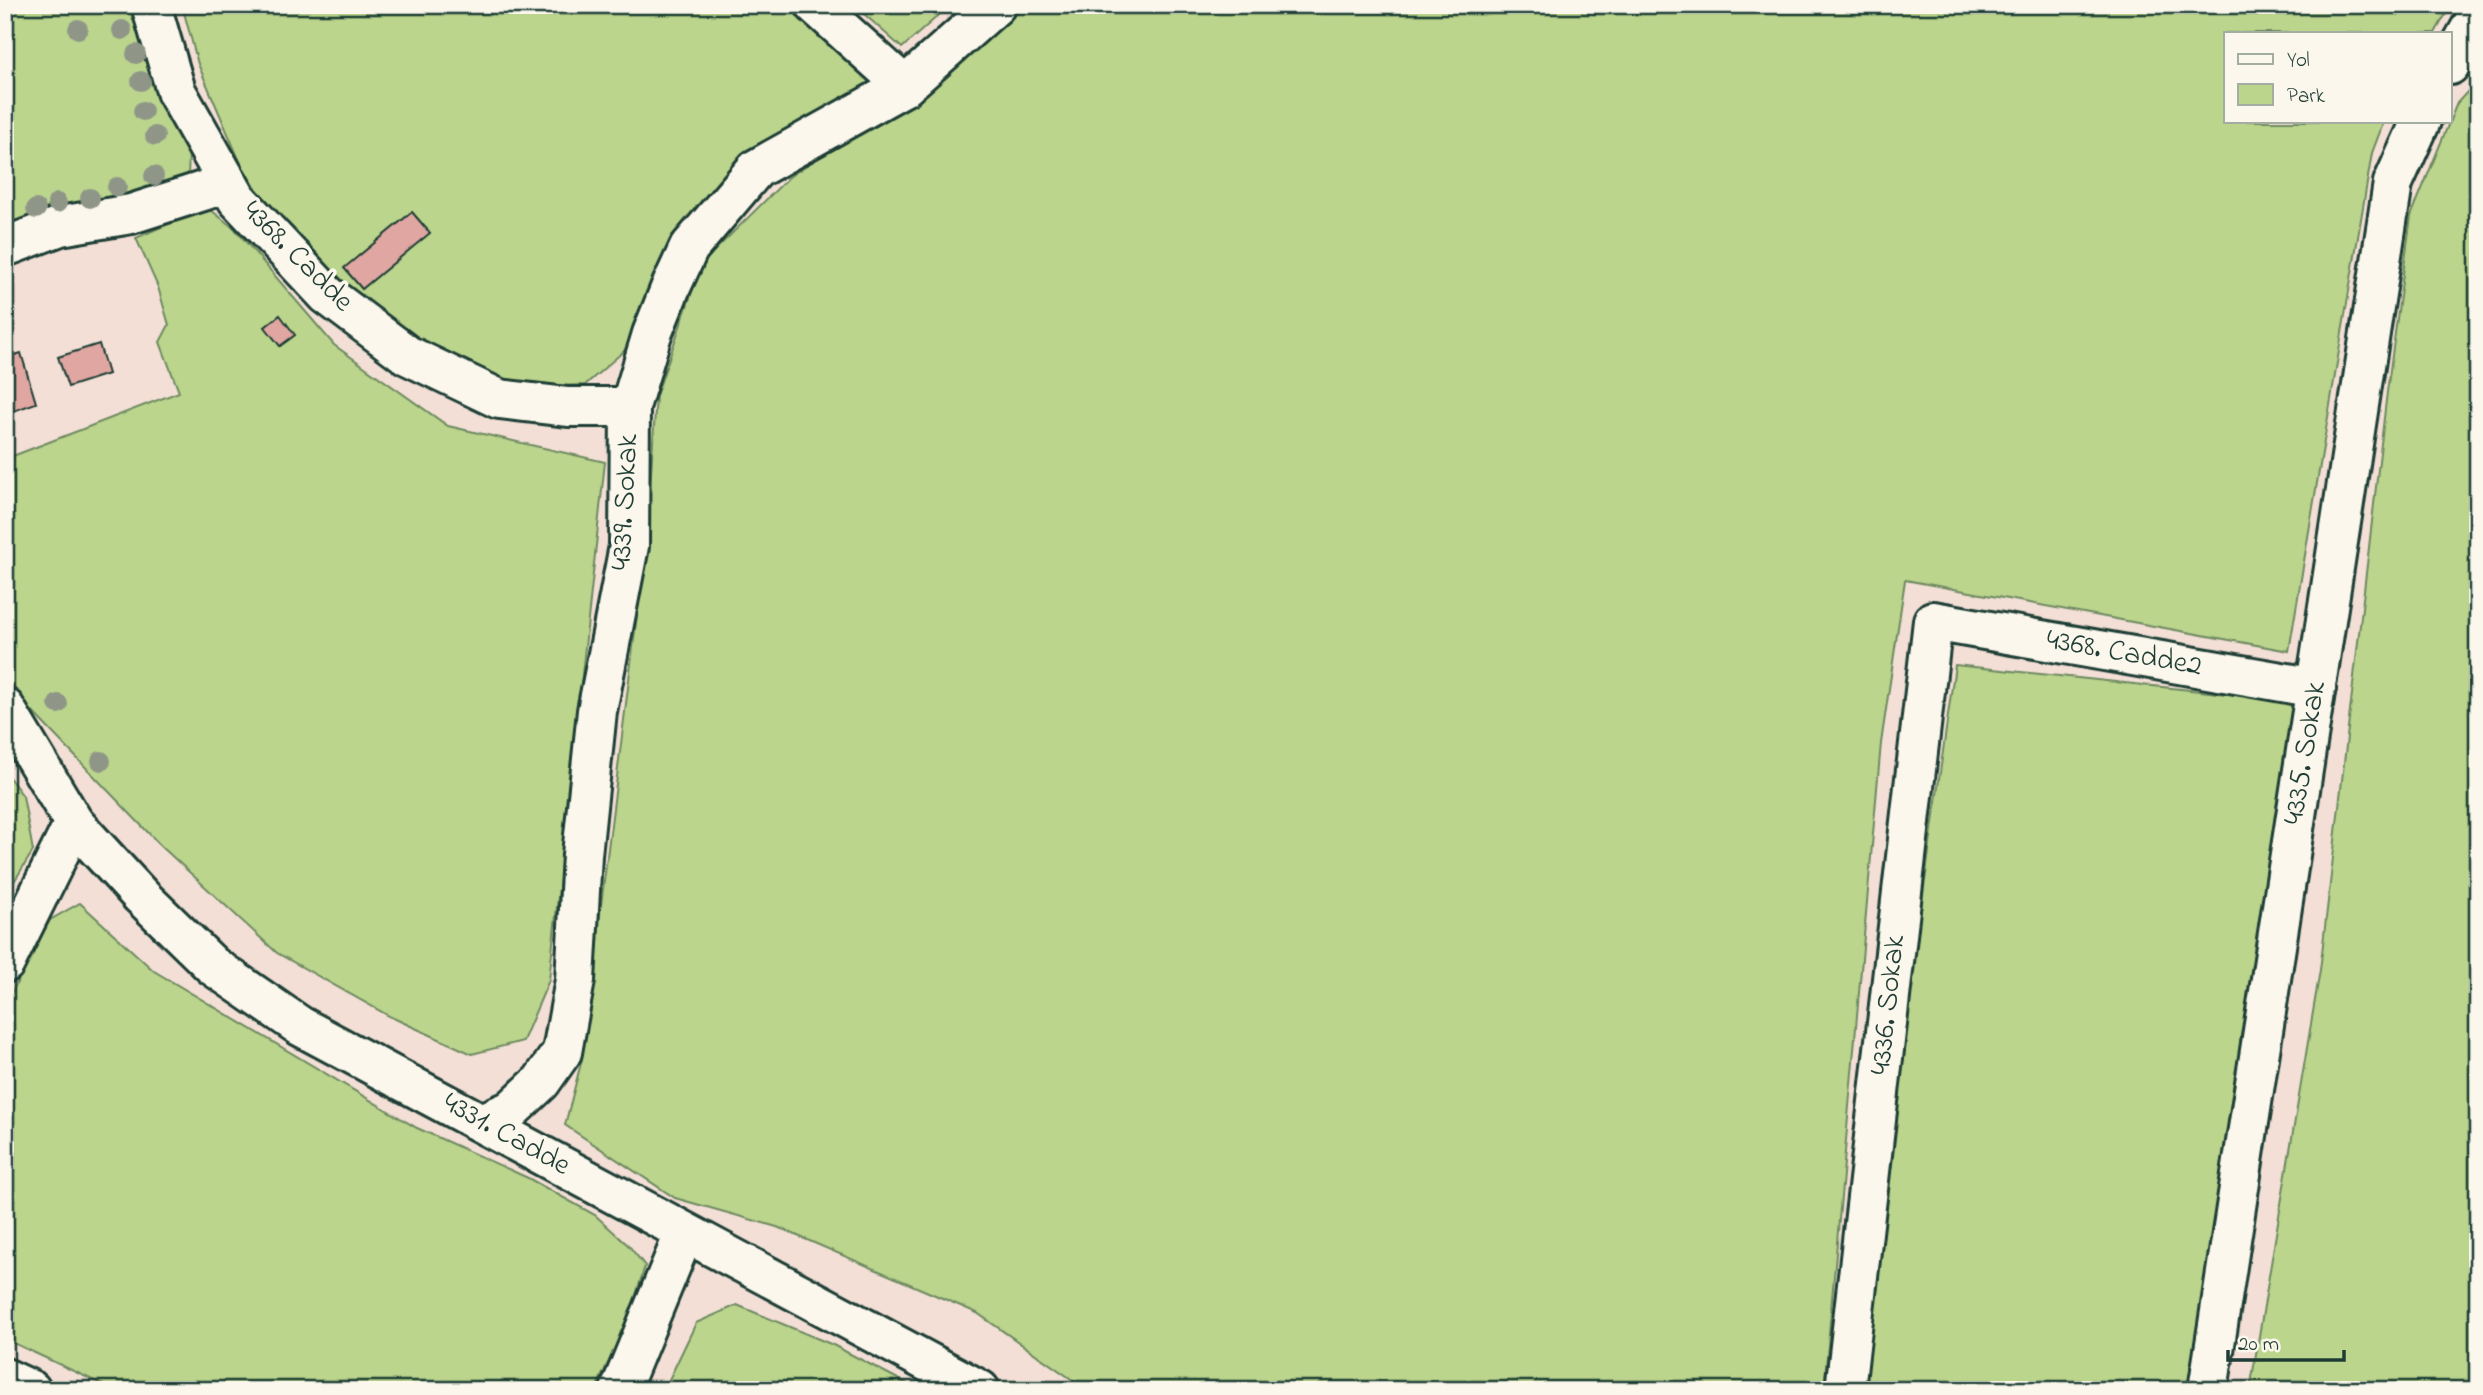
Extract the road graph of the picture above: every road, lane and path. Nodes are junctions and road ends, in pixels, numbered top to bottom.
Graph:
1 (151, 5) edge
2 (816, 5) edge
3 (996, 5) edge
4 (2478, 15) edge
5 (2452, 61) edge
6 (905, 86) junction
7 (2421, 122) edge
8 (228, 183) junction
9 (5, 247) edge
10 (630, 407) junction
11 (1933, 621) joint
12 (2316, 688) junction
13 (5, 708) edge
14 (74, 823) junction
15 (5, 962) edge
16 (484, 1122) junction
17 (684, 1234) junction
18 (5, 1378) edge
19 (31, 1390) edge
20 (620, 1390) edge
21 (980, 1390) edge
22 (1845, 1390) edge
23 (2208, 1390) edge

1 - 8 street, 4368. Cadde
2 - 6 street
3 - 6 street, 4339. Sokak
4 - 5 street
6 - 10 street, 4339. Sokak
7 - 12 street, 4335. Sokak
8 - 9 street
8 - 10 street, 4368. Cadde
10 - 16 street, 4339. Sokak
11 - 12 street, 4368. Cadde2
11 - 22 street, 4336. Sokak
12 - 23 street, 4335. Sokak
13 - 14 street, 4331. Cadde
14 - 15 street
14 - 16 street, 4331. Cadde
16 - 17 street, 4331. Cadde
17 - 20 street
17 - 21 street, 4331. Cadde
18 - 19 street

